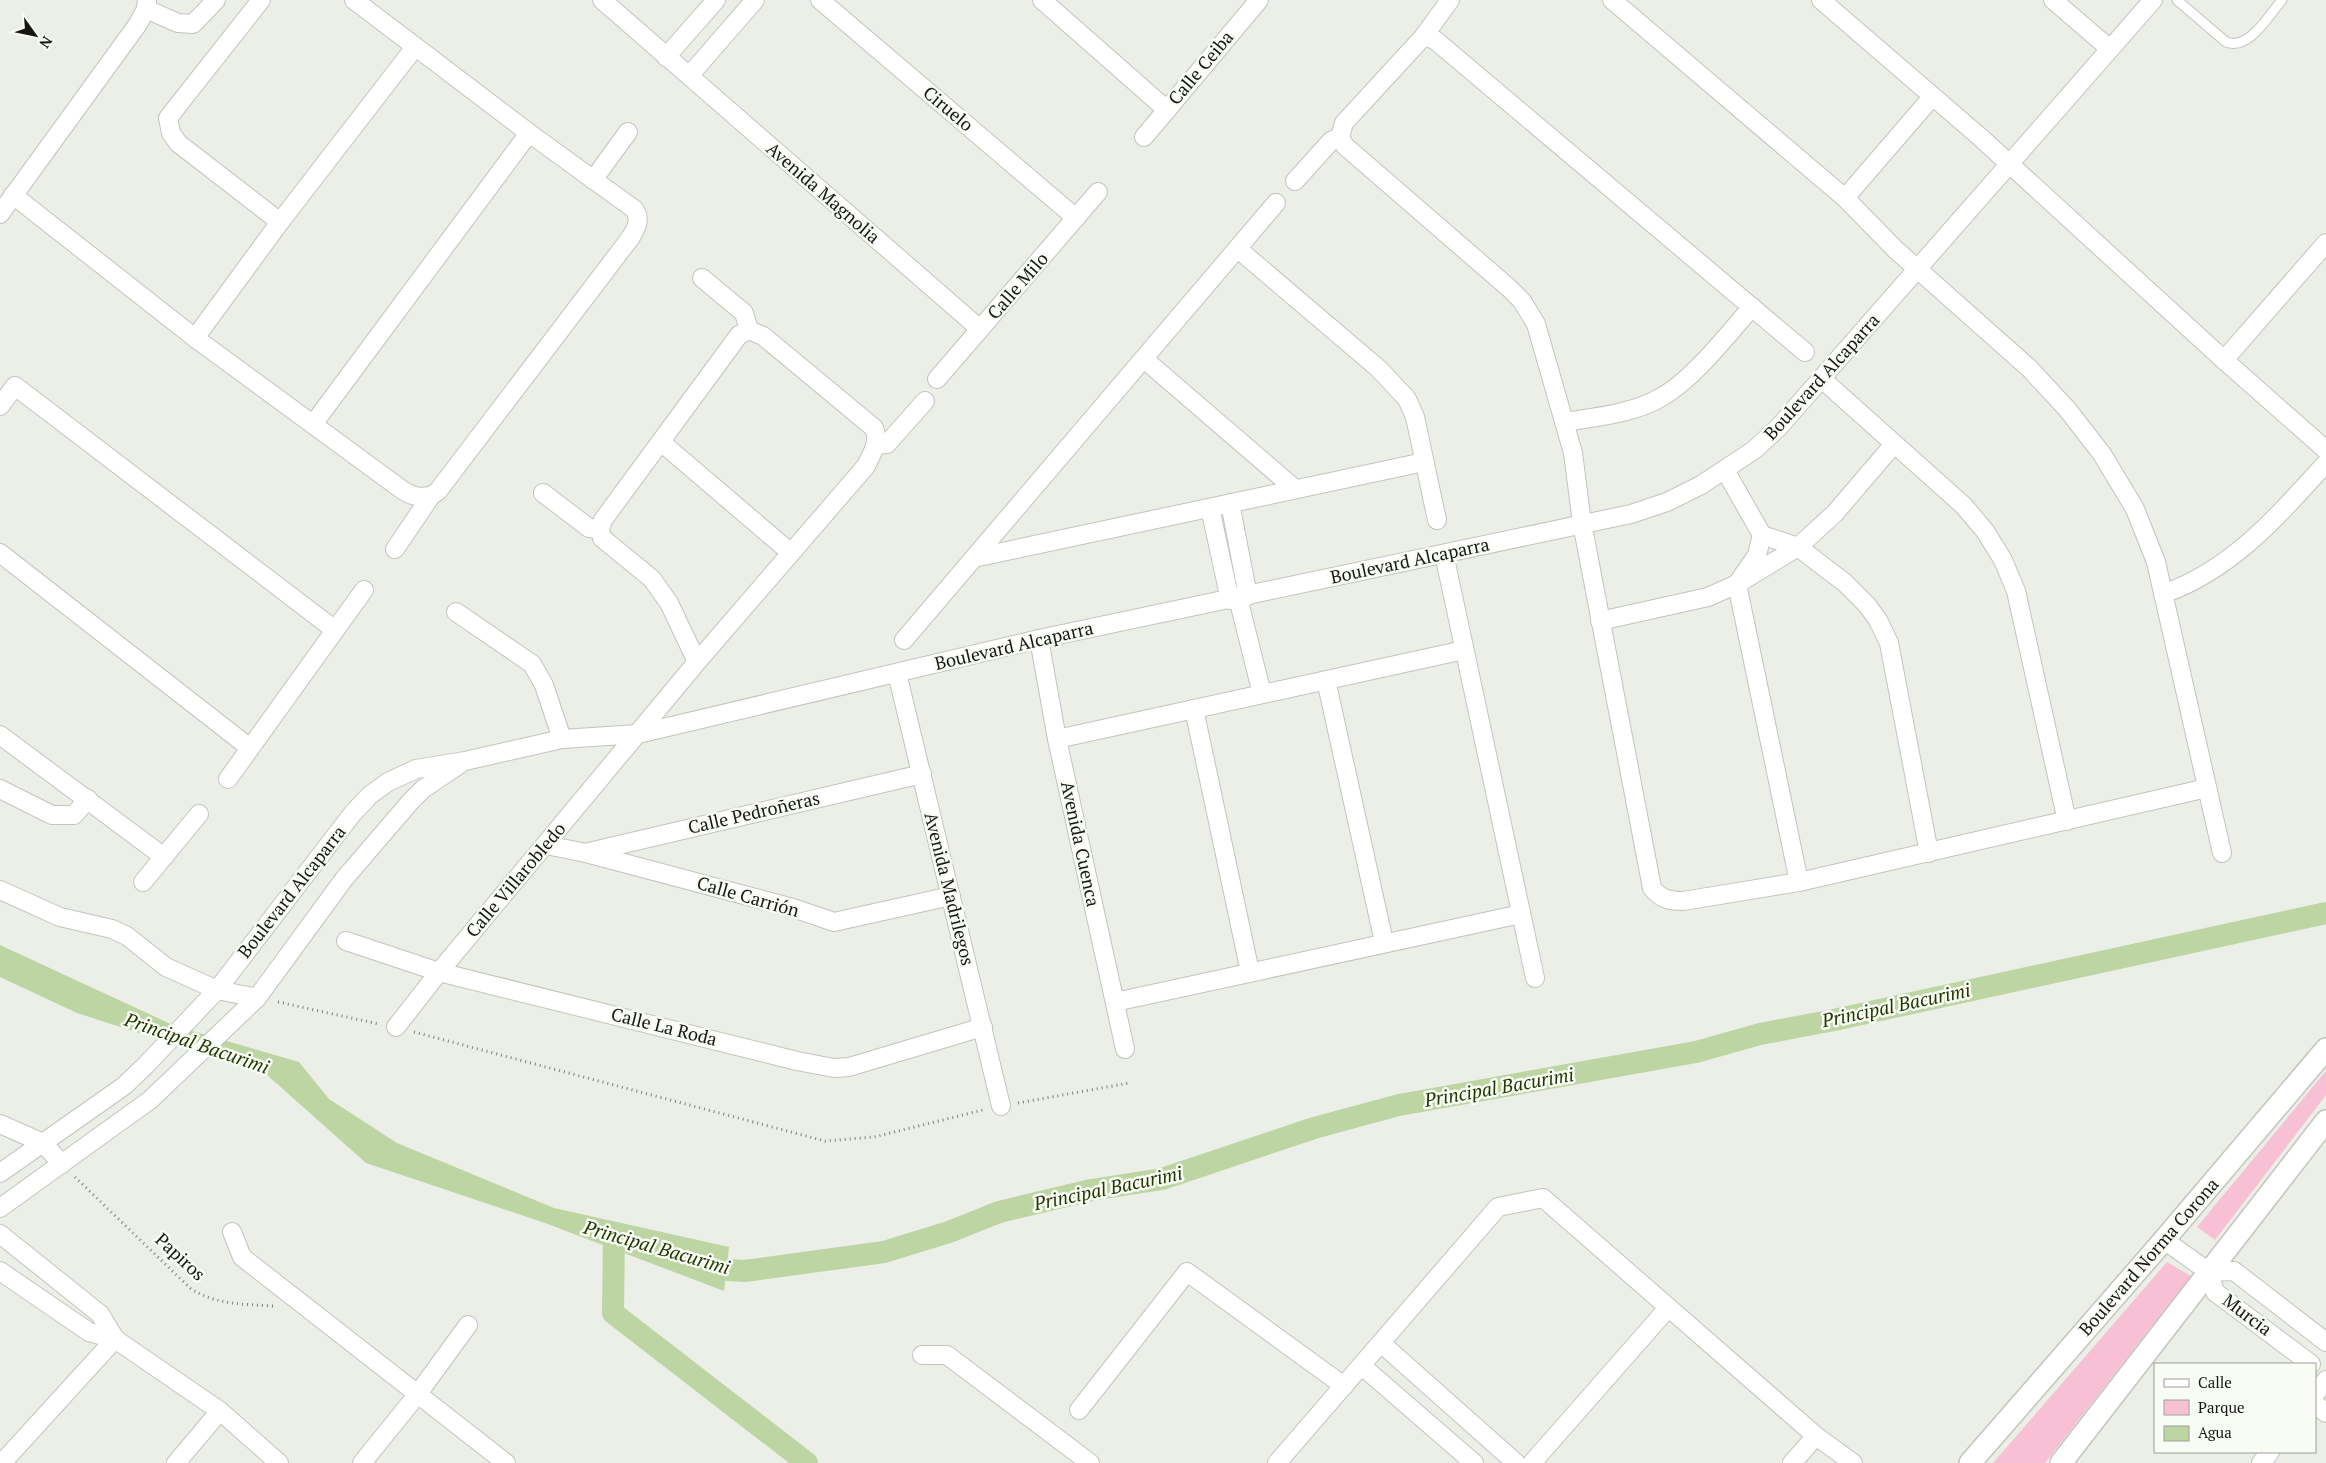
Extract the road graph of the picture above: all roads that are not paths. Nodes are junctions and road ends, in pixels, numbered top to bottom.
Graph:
1 (216, 0) edge
2 (261, 0) edge
3 (354, 0) edge
4 (602, 0) edge
5 (716, 0) edge
6 (755, 0) edge
7 (820, 0) edge
8 (1042, 0) edge
9 (1259, 0) edge
10 (1450, 0) edge
11 (1612, 0) edge
12 (1821, 0) edge
13 (2053, 0) edge
14 (2153, 0) edge
15 (2177, 0) edge
16 (2282, 0) edge
17 (146, 4) edge
18 (1424, 36) junction
19 (415, 46) junction
20 (2110, 49) junction
21 (666, 57) junction
22 (689, 76) junction
23 (1932, 98) junction
24 (1167, 110) junction
25 (628, 132) dead end
26 (528, 133) junction
27 (1144, 137) dead end
28 (1340, 137) junction
29 (2008, 164) junction
30 (593, 180) junction
31 (1295, 182) dead end
32 (1098, 192) dead end
33 (14, 195) junction
34 (1845, 198) junction
35 (1276, 203) dead end
36 (0, 214) edge
37 (1076, 218) junction
38 (280, 222) junction
39 (2326, 243) edge
40 (1238, 249) junction
41 (1917, 268) junction
42 (702, 278) dead end
43 (1752, 307) junction
44 (980, 329) junction
45 (749, 330) junction
46 (195, 338) junction
47 (1806, 352) dead end
48 (1144, 359) junction
49 (2224, 360) junction
50 (937, 379) dead end
51 (1823, 380) junction
52 (925, 401) dead end
53 (0, 406) edge
54 (1564, 422) junction
55 (314, 423) junction
56 (661, 442) junction
57 (1894, 444) junction
58 (876, 445) junction
59 (2326, 450) edge
60 (1424, 462) junction
61 (2326, 462) edge
62 (1725, 470) junction
63 (1296, 489) junction
64 (543, 494) dead end
65 (430, 496) junction
66 (1230, 503) junction
67 (1210, 508) junction
68 (1437, 520) dead end
69 (1582, 523) junction
70 (600, 529) junction
71 (1762, 535) junction
72 (1798, 547) junction
73 (395, 549) dead end
74 (0, 553) edge
75 (791, 553) junction
76 (1444, 554) junction
77 (974, 558) junction
78 (1737, 584) junction
79 (364, 590) dead end
80 (2164, 594) junction
81 (1239, 598) junction
82 (456, 612) dead end
83 (1600, 621) junction
84 (335, 630) junction
85 (1039, 639) junction
86 (904, 640) dead end
87 (1464, 650) junction
88 (697, 662) junction
89 (897, 673) junction
90 (1326, 680) junction
91 (1262, 694) junction
92 (1194, 709) junction
93 (638, 734) junction
94 (0, 735) edge
95 (562, 739) junction
96 (1057, 739) junction
97 (250, 748) junction
98 (465, 761) junction
99 (922, 774) junction
100 (228, 779) dead end
101 (2207, 788) junction
102 (0, 789) edge
103 (88, 799) junction
104 (199, 814) dead end
105 (2067, 821) junction
106 (546, 845) junction
107 (586, 853) junction
108 (1929, 853) junction
109 (2222, 853) dead end
110 (164, 857) junction
111 (143, 882) dead end
112 (1799, 882) junction
113 (0, 890) edge
114 (951, 896) junction
115 (1521, 914) junction
116 (346, 940) dead end
117 (1384, 942) junction
118 (439, 972) junction
119 (1250, 972) junction
120 (1535, 978) dead end
121 (211, 996) junction
122 (257, 998) junction
123 (1115, 1002) junction
124 (396, 1027) road end
125 (982, 1027) junction
126 (1125, 1049) dead end
127 (2326, 1049) edge
128 (1001, 1106) road end
129 (2326, 1121) edge
130 (0, 1124) edge
131 (43, 1142) junction
132 (62, 1164) junction
133 (0, 1173) edge
134 (0, 1208) edge
135 (232, 1232) dead end
136 (0, 1234) edge
137 (2164, 1240) junction
138 (0, 1271) edge
139 (2209, 1272) junction
140 (1668, 1308) junction
141 (468, 1324) dead end
142 (115, 1339) junction
143 (2326, 1342) edge
144 (1381, 1343) junction
145 (922, 1354) dead end
146 (2310, 1363) edge
147 (1362, 1366) junction
148 (2316, 1368) edge
149 (2326, 1376) edge
150 (2326, 1380) edge
151 (1344, 1386) junction
152 (2316, 1393) edge
153 (417, 1395) junction
154 (2316, 1405) edge
155 (1079, 1410) dead end
156 (220, 1411) junction
157 (2326, 1413) edge
158 (1816, 1436) junction
159 (2269, 1453) edge
160 (367, 1458) edge
161 (2, 1463) edge
162 (176, 1463) edge
163 (279, 1463) edge
164 (506, 1463) edge
165 (1090, 1463) edge
166 (1277, 1463) edge
167 (1474, 1463) edge
168 (1516, 1463) edge
169 (1532, 1463) edge
170 (1792, 1463) edge
171 (1853, 1463) edge
172 (1970, 1463) edge
173 (2061, 1463) edge
174 (2261, 1463) edge

1 - 17 street
2 - 38 street
3 - 19 street
4 - 21 street, Avenida Magnolia
5 - 21 street
6 - 22 street
7 - 37 street, Ciruelo
8 - 24 street
9 - 24 street, Calle Ceiba
10 - 18 street
11 - 34 street
12 - 23 street
13 - 20 street
14 - 20 street, Boulevard Alcaparra
15 - 16 lane
17 - 33 street
18 - 28 street
18 - 43 street
19 - 26 street
19 - 38 street
20 - 29 street, Boulevard Alcaparra
21 - 22 street, Avenida Magnolia
22 - 44 street, Avenida Magnolia
23 - 29 street
23 - 34 street
24 - 27 street, Calle Ceiba
25 - 30 street
26 - 30 street
26 - 55 street
28 - 31 street
28 - 54 street
29 - 41 street, Boulevard Alcaparra
29 - 49 street
30 - 65 street
32 - 37 street, Calle Milo
33 - 36 street
33 - 46 street
34 - 41 street
35 - 40 street
37 - 44 street, Calle Milo
38 - 46 street
39 - 49 street
40 - 48 street
40 - 60 street
41 - 51 street, Boulevard Alcaparra
41 - 80 street
42 - 45 street
43 - 47 street
43 - 54 street
44 - 50 street, Calle Milo
45 - 56 street
45 - 58 street
46 - 55 street
48 - 63 street
48 - 77 street
49 - 59 street
51 - 57 street
51 - 62 street, Boulevard Alcaparra
52 - 58 street
53 - 84 street
54 - 69 street
55 - 65 street
56 - 70 street
56 - 75 street
57 - 72 street
57 - 105 street
58 - 75 street, Calle Villarobledo
60 - 63 street
60 - 68 street
61 - 80 street
62 - 69 street, Boulevard Alcaparra
62 - 71 street
63 - 66 street
64 - 70 street
65 - 73 street
66 - 67 street
66 - 81 street
67 - 77 street
67 - 81 street
69 - 76 street, Boulevard Alcaparra
69 - 83 street
70 - 88 street
71 - 72 street
71 - 78 street
72 - 78 street
72 - 108 street
74 - 97 street
75 - 88 street, Calle Villarobledo
76 - 81 street, Boulevard Alcaparra
76 - 87 street
77 - 86 street
78 - 83 street
78 - 112 street
79 - 84 street
80 - 101 street
81 - 85 street, Boulevard Alcaparra
81 - 91 street
82 - 95 street
83 - 112 street
84 - 97 street
85 - 89 street, Boulevard Alcaparra
85 - 96 street, Avenida Cuenca
87 - 90 street
87 - 115 street
88 - 93 street, Calle Villarobledo
89 - 93 street, Boulevard Alcaparra
89 - 99 street, Avenida Madrilegos
90 - 91 street
90 - 117 street
91 - 92 street
92 - 96 street
92 - 119 street
93 - 95 street, Boulevard Alcaparra
93 - 106 street, Calle Villarobledo
94 - 103 street
95 - 98 street, Boulevard Alcaparra
96 - 123 street, Avenida Cuenca
97 - 100 street
98 - 121 street, Boulevard Alcaparra
98 - 122 street, Boulevard Alcaparra
99 - 107 street, Calle Pedroñeras
99 - 114 street, Avenida Madrilegos
101 - 105 street
101 - 109 street
102 - 103 street
103 - 110 street
104 - 110 street
105 - 108 street
106 - 107 street, Calle Carrión
106 - 118 street, Calle Villarobledo
107 - 114 street, Calle Carrión
108 - 112 street
110 - 111 street
113 - 121 street
114 - 125 street, Avenida Madrilegos
115 - 117 street
115 - 120 street
116 - 118 street, Calle La Roda
117 - 119 street
118 - 124 street, Calle Villarobledo
118 - 125 street, Calle La Roda
119 - 123 street
121 - 122 street
121 - 131 street, Boulevard Alcaparra
122 - 132 street, Boulevard Alcaparra
123 - 126 street, Avenida Cuenca
125 - 128 street, Avenida Madrilegos
127 - 137 street, Boulevard Norma Corona
129 - 139 street
130 - 131 street
131 - 132 street
131 - 133 street, Boulevard Alcaparra
132 - 134 street, Boulevard Alcaparra
135 - 153 street
136 - 142 street
137 - 139 street
137 - 172 street, Boulevard Norma Corona
138 - 142 street
139 - 143 street, Murcia
139 - 146 street, Murcia
139 - 173 street
140 - 144 street
140 - 158 street
140 - 169 street
141 - 153 street
142 - 156 street
142 - 161 street
144 - 147 street
144 - 168 street
145 - 165 street
147 - 151 street
147 - 167 street
148 - 149 street
150 - 152 street
151 - 155 street
151 - 166 street
153 - 160 street
153 - 164 street
154 - 157 street
156 - 162 street
156 - 163 street
158 - 170 street
158 - 171 street
159 - 174 street

